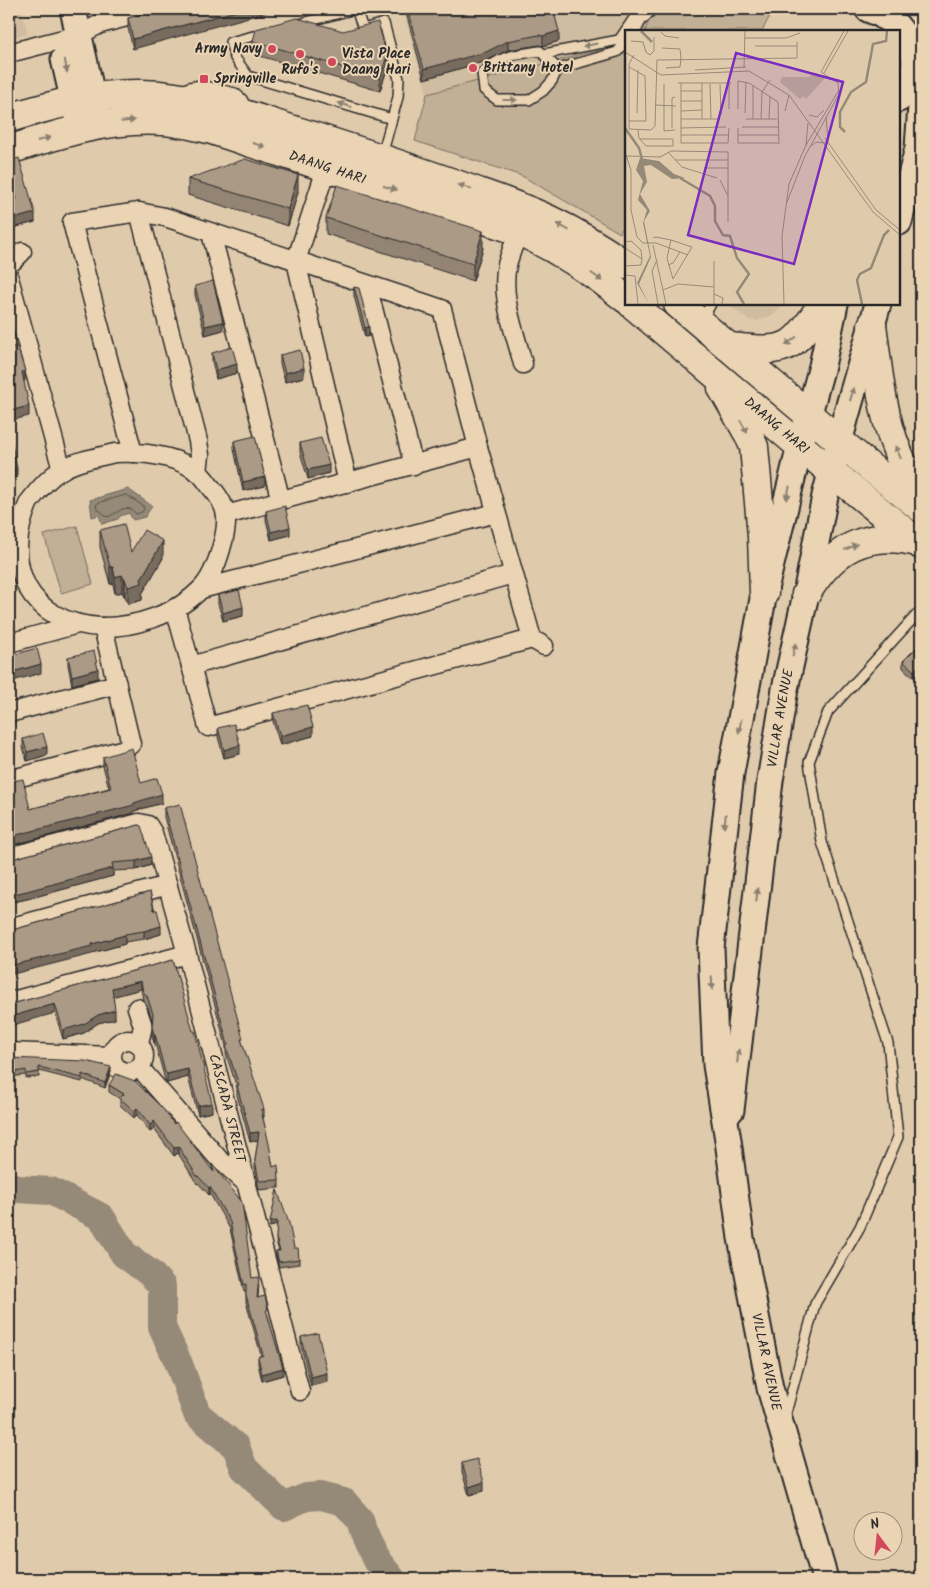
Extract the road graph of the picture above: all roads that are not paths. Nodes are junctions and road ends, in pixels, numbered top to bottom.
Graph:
1 (73, 9) edge
2 (157, 9) edge
3 (356, 9) edge
4 (640, 9) edge
5 (653, 9) edge
6 (868, 9) edge
7 (288, 26) edge
8 (278, 29) edge
9 (626, 30) edge
10 (636, 30) edge
11 (625, 31) edge
12 (79, 35) junction
13 (625, 43) edge
14 (9, 53) edge
15 (544, 54) junction
16 (558, 69) junction
17 (915, 80) junction
18 (900, 98) edge
19 (83, 99) junction
20 (9, 118) edge
21 (392, 119) junction
22 (90, 127) junction
23 (9, 150) edge
24 (330, 155) junction
25 (382, 158) junction
26 (139, 212) junction
27 (900, 218) edge
28 (519, 231) junction
29 (211, 233) junction
30 (22, 252) dead end
31 (296, 261) junction
32 (625, 262) edge
33 (9, 265) edge
34 (9, 278) edge
35 (367, 285) junction
36 (625, 298) edge
37 (633, 305) edge
38 (681, 305) edge
39 (821, 305) edge
40 (836, 305) edge
41 (706, 313) edge
42 (875, 314) edge
43 (730, 347) junction
44 (523, 364) dead end
45 (711, 370) junction
46 (808, 415) junction
47 (840, 441) junction
48 (800, 446) junction
49 (478, 448) junction
50 (133, 453) junction
51 (414, 466) junction
52 (62, 470) junction
53 (198, 472) junction
54 (831, 472) junction
55 (348, 483) junction
56 (921, 494) edge
57 (280, 501) junction
58 (921, 508) edge
59 (496, 513) junction
60 (226, 515) junction
61 (11, 532) edge
62 (920, 544) edge
63 (514, 574) junction
64 (11, 575) edge
65 (201, 589) junction
66 (764, 594) junction
67 (806, 594) junction
68 (175, 608) junction
69 (921, 610) edge
70 (914, 618) junction
71 (78, 623) junction
72 (921, 625) edge
73 (102, 627) junction
74 (9, 643) edge
75 (191, 666) junction
76 (117, 684) junction
77 (9, 713) edge
78 (9, 780) edge
79 (9, 857) edge
80 (168, 885) junction
81 (9, 928) edge
82 (187, 954) junction
83 (9, 1002) edge
84 (137, 1008) dead end
85 (139, 1043) junction
86 (9, 1052) edge
87 (111, 1056) junction
88 (139, 1067) junction
89 (728, 1140) junction
90 (247, 1184) junction
91 (300, 1391) dead end
92 (781, 1431) junction
93 (826, 1579) edge

1 - 12 street
2 - 12 street
3 - 7 lane
3 - 21 lane
4 -> 9 lane
5 - 10 lane
6 - 17 street
21 -> 8 lane
11 -> 15 lane
12 - 14 street
12 - 19 street
13 - 16 lane
15 - 16 lane
15 -> 16 lane
17 - 18 street
17 - 27 street
19 - 20 main road, DAANG HARI
19 - 22 street
19 - 24 main road, DAANG HARI
21 - 25 lane
23 -> 22 main road, DAANG HARI
22 -> 24 main road, DAANG HARI
24 - 25 main road, DAANG HARI
24 -> 28 main road, DAANG HARI
24 - 31 street
32 -> 25 main road, DAANG HARI
26 - 29 street
26 - 50 street
26 - 53 street
28 -> 36 main road, DAANG HARI
28 - 44 street
29 - 31 street
29 - 57 street
30 - 33 street
31 - 35 street
31 - 55 street
34 - 52 street
35 - 49 street
35 - 51 street
37 - 45 main road, DAANG HARI
38 - 41 main road, DAANG HARI
39 -> 43 main road
40 - 46 street, VILLAR AVENUE
41 - 43 main road, DAANG HARI
47 -> 42 street, VILLAR AVENUE
56 -> 42 main road
43 - 46 main road, DAANG HARI
45 - 48 main road, DAANG HARI
45 -> 66 main road
46 - 47 main road, DAANG HARI
46 - 48 street, VILLAR AVENUE
47 - 54 street, VILLAR AVENUE
47 - 58 main road, DAANG HARI
48 - 54 main road, DAANG HARI
48 -> 66 street, VILLAR AVENUE
49 - 51 street
49 - 59 street
50 - 52 street
50 - 53 street
51 - 55 street
52 - 61 street
53 - 60 street
54 - 62 main road, DAANG HARI
54 - 67 street, VILLAR AVENUE
55 - 57 street
57 - 60 street
59 - 63 street
59 - 65 street
60 - 65 street
61 - 64 street
67 -> 62 main road
63 - 75 street
63 - 75 street
64 - 71 street
65 - 68 street
66 -> 89 street, VILLAR AVENUE
89 -> 67 street, VILLAR AVENUE
68 - 73 street
68 - 75 street
69 - 70 lane
70 - 72 lane
70 - 92 lane
71 - 73 street
71 - 74 street
73 - 76 street
76 - 77 street
76 - 78 street
79 - 80 street, CASCADA STREET
80 - 81 street
80 - 82 street, CASCADA STREET
82 - 83 street
82 - 90 street, CASCADA STREET
84 - 85 street
85 - 87 street
85 - 88 street
86 - 87 street
87 - 88 street
88 - 90 street
89 - 92 street, VILLAR AVENUE
90 - 91 street, CASCADA STREET
92 - 93 street, VILLAR AVENUE

